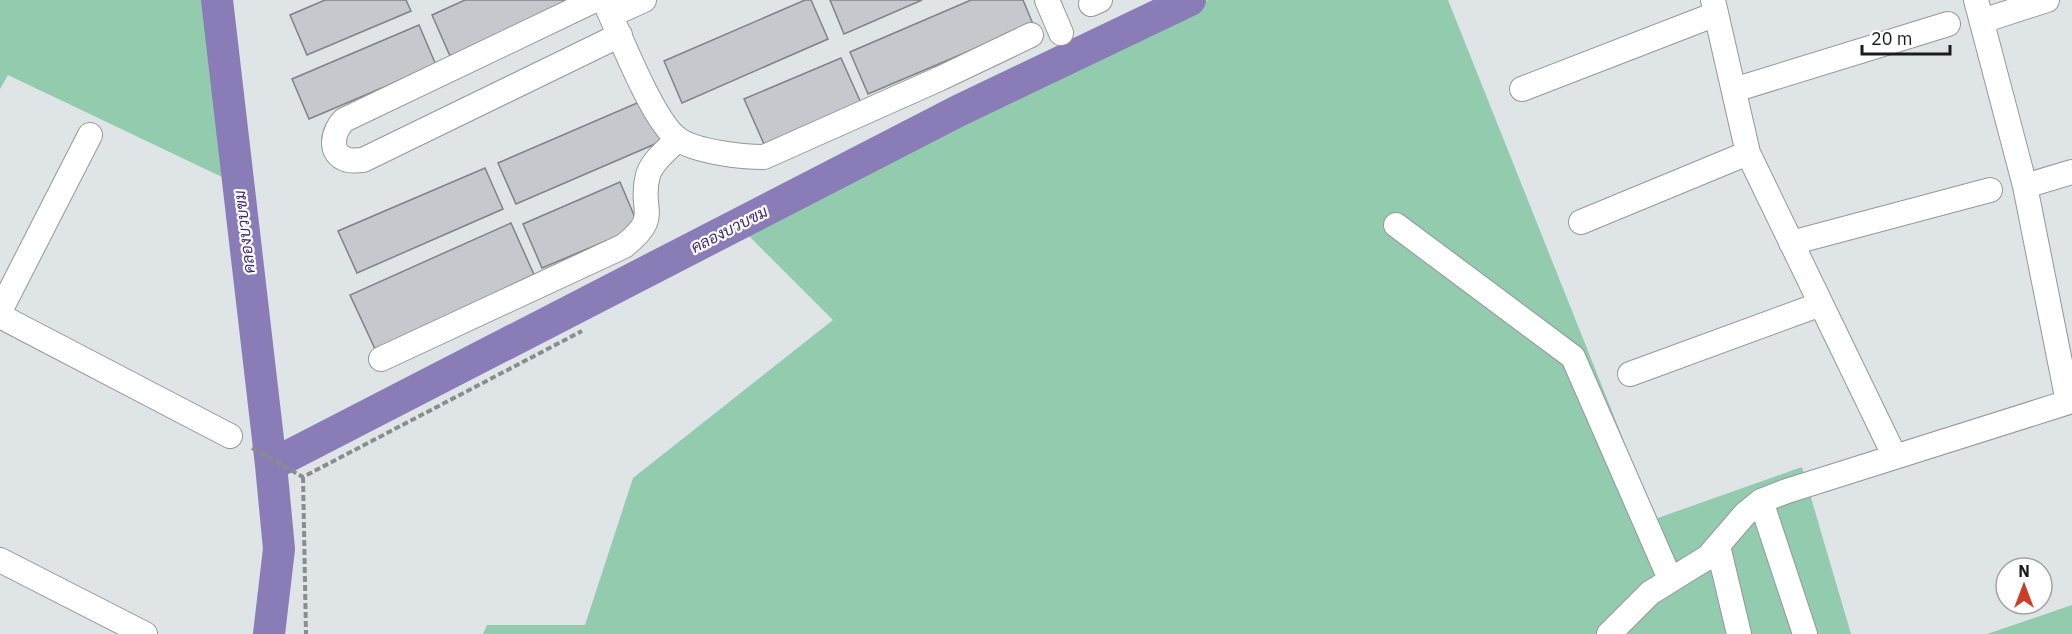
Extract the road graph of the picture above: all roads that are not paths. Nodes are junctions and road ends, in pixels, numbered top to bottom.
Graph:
1 (644, 0) edge
2 (1047, 0) edge
3 (2047, 0) edge
4 (1715, 7) edge
5 (1979, 10) edge
6 (607, 13) edge
7 (1948, 24) dead end
8 (1061, 33) dead end
9 (1031, 35) dead end
10 (1522, 90) dead end
11 (1734, 90) junction
12 (90, 135) dead end
13 (678, 139) junction
14 (1748, 153) junction
15 (2072, 172) edge
16 (2025, 186) junction
17 (1990, 190) dead end
18 (1581, 222) dead end
19 (1396, 225) dead end
20 (1791, 243) junction
21 (1821, 304) junction
22 (0, 311) edge
23 (0, 316) edge
24 (381, 359) dead end
25 (1630, 374) dead end
26 (2070, 402) edge
27 (230, 436) road end
28 (1895, 457) junction
29 (1761, 501) junction
30 (1718, 546) junction
31 (0, 560) edge
32 (1670, 579) junction
33 (145, 634) edge
34 (1609, 634) edge
35 (1739, 634) edge
36 (1805, 634) edge

1 - 6 street
2 - 8 street
3 - 5 street
4 - 10 street
4 - 11 street
5 - 16 street
6 - 6 street
6 - 13 street
7 - 11 street
9 - 13 street
11 - 14 street
12 - 22 street
13 - 24 street
14 - 18 street
14 - 20 street
15 - 16 street
16 - 26 street
17 - 20 street
19 - 32 street
20 - 21 street
21 - 25 street
21 - 28 street
23 - 27 street
26 - 28 street
28 - 29 street
29 - 30 street
29 - 36 street
30 - 32 street
30 - 35 street
31 - 33 street
32 - 34 street

